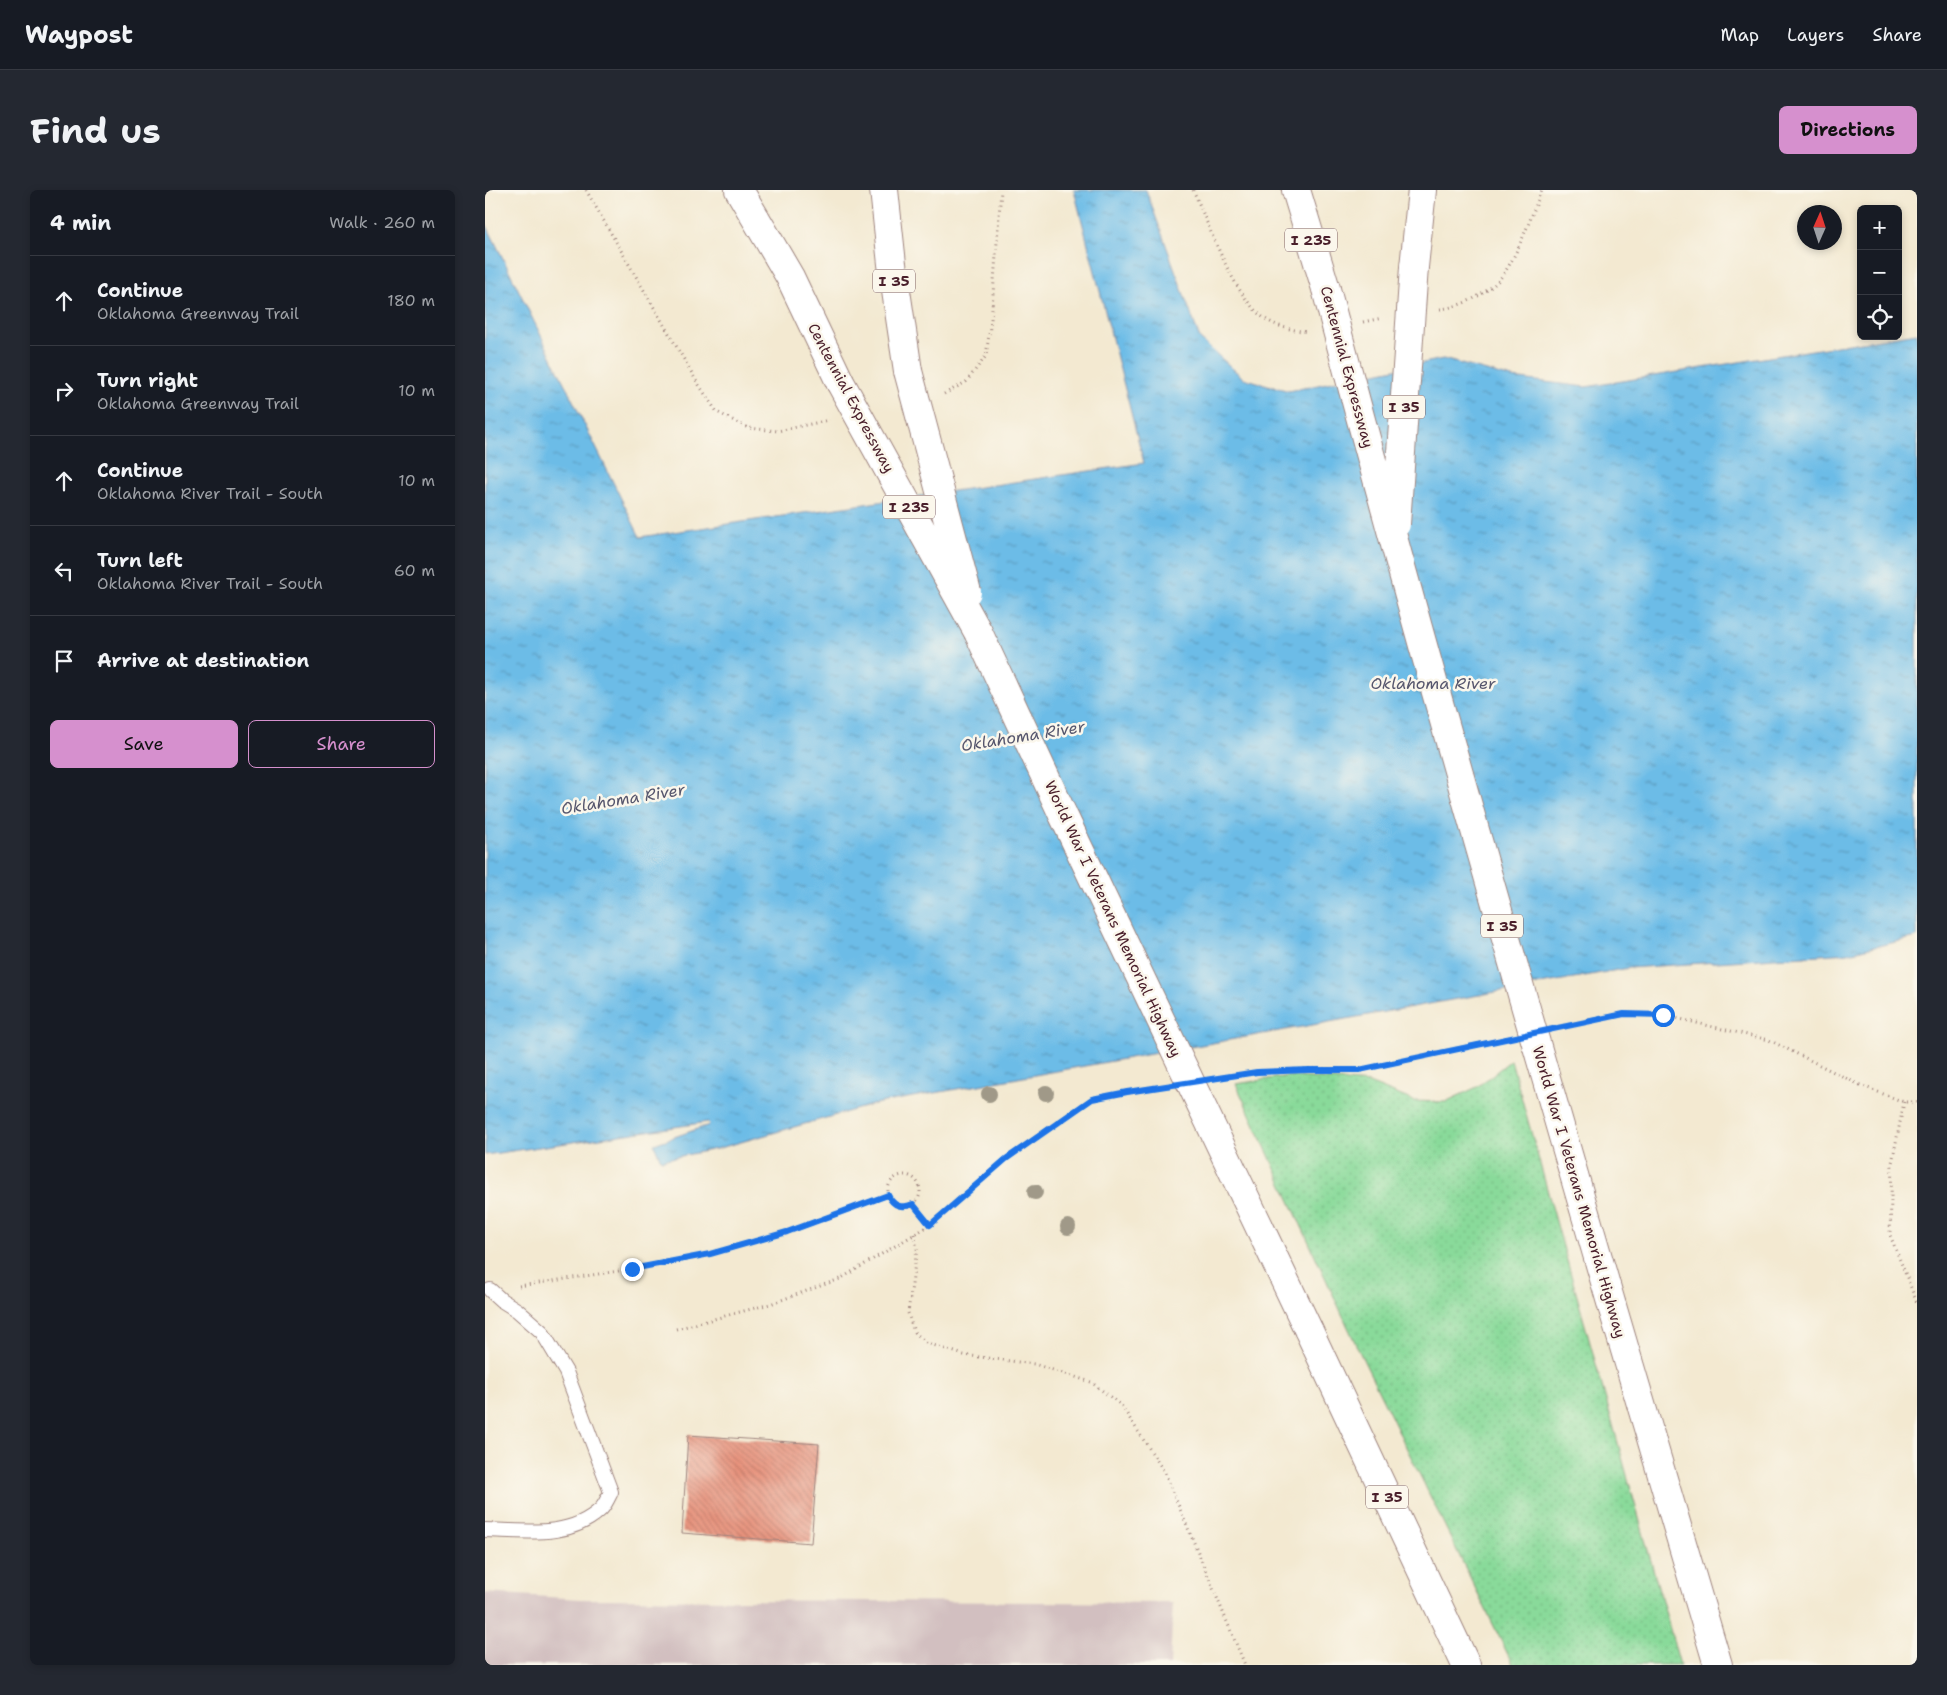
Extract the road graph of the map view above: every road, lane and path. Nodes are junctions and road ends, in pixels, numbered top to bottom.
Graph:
1 (739, 190) edge
2 (753, 190) edge
3 (884, 190) edge
4 (1193, 190) edge
5 (1296, 190) edge
6 (1422, 190) edge
7 (1542, 190) edge
8 (790, 277) junction
9 (1434, 310) dead end
10 (1391, 316) dead end
11 (1354, 324) dead end
12 (1317, 331) dead end
13 (1394, 546) junction
14 (979, 632) junction
15 (1556, 1028) dead end
16 (1508, 1038) dead end
17 (1211, 1079) dead end
18 (1164, 1086) dead end
19 (1904, 1102) junction
20 (1917, 1102) edge
21 (888, 1195) junction
22 (913, 1204) junction
23 (930, 1225) junction
24 (915, 1234) junction
25 (490, 1290) joint
26 (1917, 1303) edge
27 (676, 1329) dead end
28 (485, 1530) edge
29 (1245, 1665) edge
30 (1466, 1665) edge
31 (1718, 1665) edge

1 - 8 highway, Centennial Expressway / I 235
2 - 8 highway
3 - 14 highway, I 35, bridge
4 - 12 path
5 - 13 highway, Centennial Expressway / I 235, bridge
6 - 13 highway, I 35, bridge
7 - 9 path
8 - 14 highway, Centennial Expressway / I 235, bridge
10 - 11 path
13 - 31 highway, World War I Veterans Memorial Highway / I 35, bridge
14 - 30 highway, World War I Veterans Memorial Highway / I 35, bridge
15 - 19 path
16 - 17 path
18 - 23 path
19 - 20 path
19 - 26 path
21 - 22 path
21 - 22 path
21 - 25 path
22 - 23 path
23 - 24 path
24 - 27 path
24 - 29 path
25 - 28 lane

